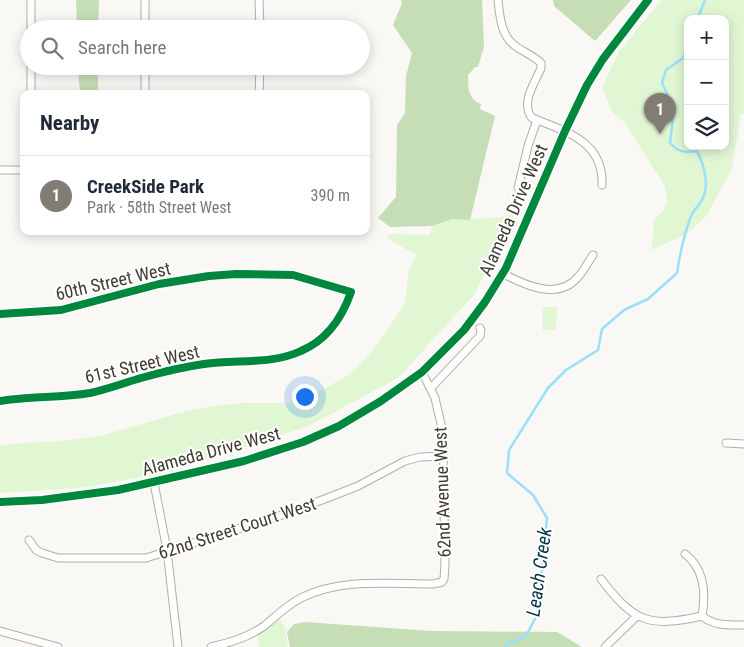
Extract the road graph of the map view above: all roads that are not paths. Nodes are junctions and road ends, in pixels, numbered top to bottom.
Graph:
1 (31, 0) edge
2 (145, 0) edge
3 (259, 0) edge
4 (498, 0) edge
5 (648, 0) edge
6 (31, 20) edge
7 (145, 20) edge
8 (260, 20) edge
9 (31, 75) edge
10 (145, 75) edge
11 (260, 75) edge
12 (31, 90) edge
13 (145, 90) edge
14 (259, 90) edge
15 (537, 120) junction
16 (565, 131) junction
17 (0, 170) edge
18 (20, 170) edge
19 (602, 185) dead end
20 (518, 188) dead end
21 (593, 255) dead end
22 (502, 274) junction
23 (351, 292) joint
24 (0, 314) edge
25 (480, 328) dead end
26 (422, 372) junction
27 (431, 388) junction
28 (0, 401) edge
29 (726, 443) dead end
30 (744, 444) edge
31 (443, 456) junction
32 (154, 483) junction
33 (0, 502) edge
34 (29, 540) dead end
35 (168, 550) junction
36 (685, 554) dead end
37 (601, 579) dead end
38 (637, 616) junction
39 (702, 616) junction
40 (744, 625) edge
41 (0, 630) edge
42 (58, 647) edge
43 (178, 647) edge
44 (211, 647) edge
45 (605, 647) edge

1 - 6 street
2 - 7 street
3 - 8 street
4 - 15 street
5 - 16 street, Alameda Drive West
9 - 12 street
10 - 13 street
11 - 14 street
15 - 16 street
15 - 20 street
16 - 19 street
16 - 22 street, Alameda Drive West
17 - 18 street
21 - 22 street
22 - 26 street, Alameda Drive West
23 - 24 street, 60th Street West
23 - 28 street, 61st Street West
25 - 27 street
26 - 27 street, 62nd Avenue West
26 - 32 street, Alameda Drive West
27 - 31 street, 62nd Avenue West
29 - 30 street
31 - 35 street, 62nd Street Court West
31 - 44 street, 62nd Avenue West
32 - 33 street, Alameda Drive West
32 - 35 street
34 - 35 street, 62nd Street Court West
35 - 43 street
36 - 39 street
37 - 38 street
38 - 39 street
38 - 45 street
39 - 40 street
41 - 42 street

